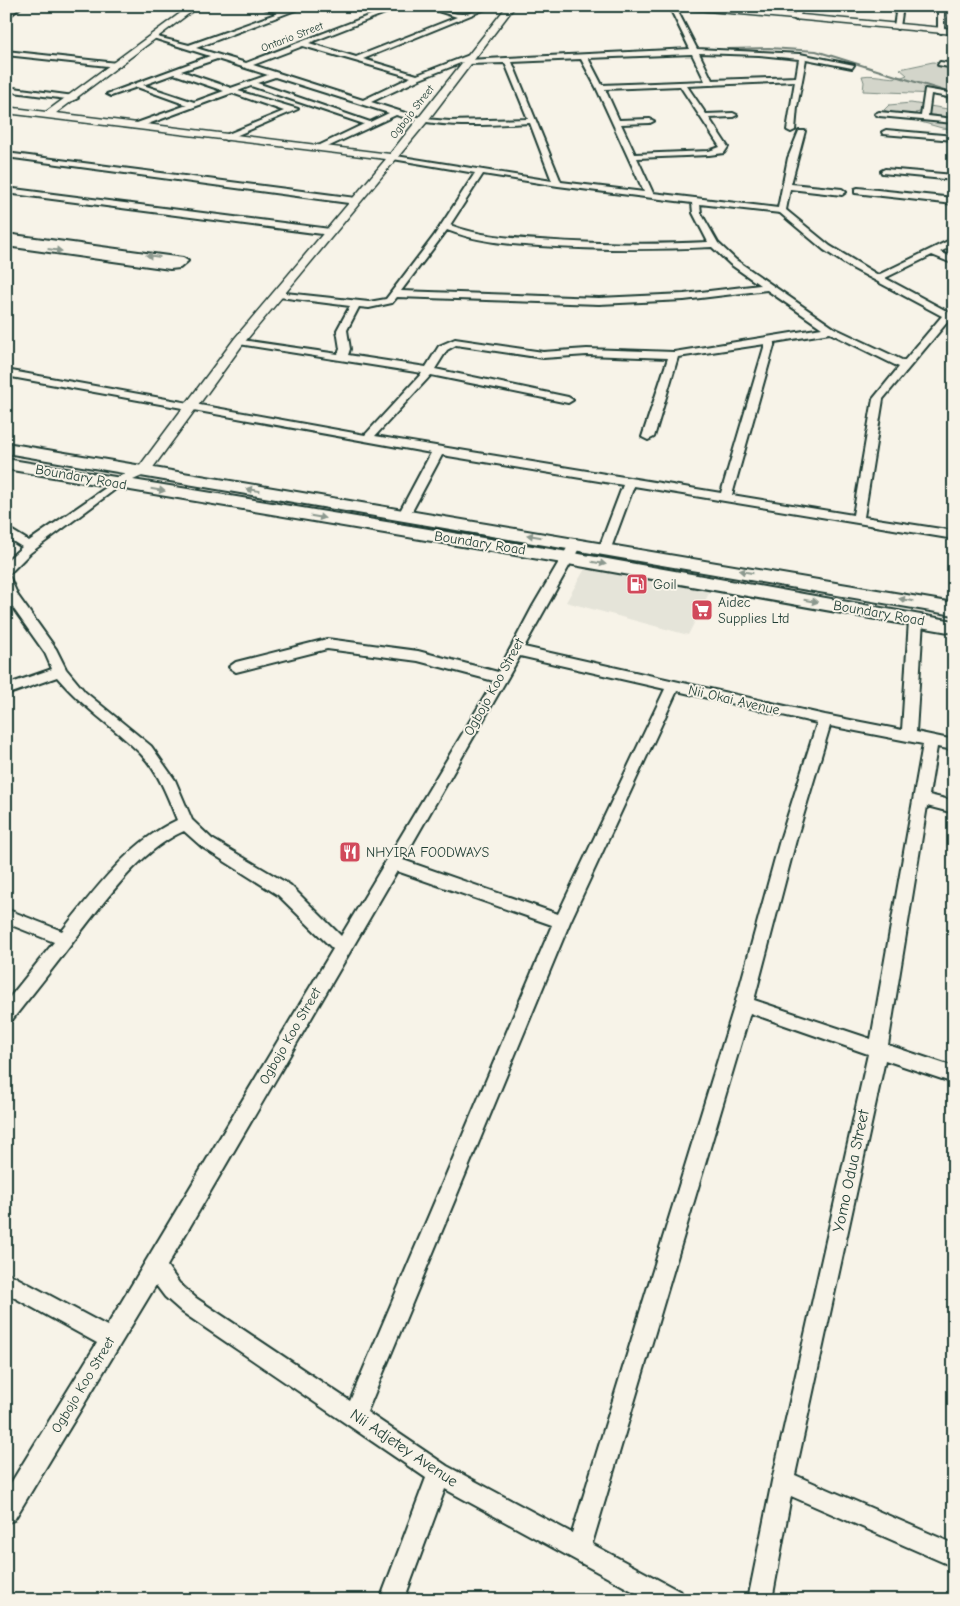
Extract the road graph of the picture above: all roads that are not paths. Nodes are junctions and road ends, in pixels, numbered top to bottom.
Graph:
1 (195, 6) edge
2 (262, 6) edge
3 (303, 6) edge
4 (425, 6) edge
5 (490, 6) edge
6 (511, 6) edge
7 (674, 6) edge
8 (800, 6) edge
9 (900, 6) edge
10 (941, 6) edge
11 (394, 7) edge
12 (17, 8) edge
13 (706, 8) edge
14 (6, 10) edge
15 (285, 13) junction
16 (461, 16) junction
17 (6, 17) edge
18 (796, 18) junction
19 (897, 27) junction
20 (941, 31) junction
21 (954, 32) edge
22 (155, 37) junction
23 (304, 44) junction
24 (191, 47) junction
25 (696, 52) junction
26 (6, 53) edge
27 (217, 56) junction
28 (800, 56) junction
29 (584, 58) junction
30 (357, 59) junction
31 (469, 59) junction
32 (508, 61) junction
33 (940, 64) dead end
34 (117, 65) junction
35 (247, 65) junction
36 (852, 66) dead end
37 (954, 66) edge
38 (176, 72) junction
39 (276, 74) junction
40 (417, 77) junction
41 (798, 79) junction
42 (681, 82) junction
43 (709, 82) junction
44 (250, 83) junction
45 (137, 85) junction
46 (600, 87) junction
47 (6, 89) edge
48 (232, 90) junction
49 (332, 93) junction
50 (111, 94) dead end
51 (954, 96) edge
52 (74, 98) junction
53 (364, 102) junction
54 (306, 103) junction
55 (194, 105) junction
56 (6, 110) edge
57 (290, 110) junction
58 (394, 113) junction
59 (879, 114) dead end
60 (48, 115) junction
61 (733, 115) dead end
62 (702, 116) junction
63 (924, 118) junction
64 (531, 120) junction
65 (423, 121) junction
66 (650, 121) dead end
67 (954, 121) edge
68 (617, 122) junction
69 (367, 123) junction
70 (137, 126) junction
71 (791, 130) dead end
72 (802, 132) dead end
73 (886, 132) dead end
74 (226, 138) junction
75 (954, 138) edge
76 (321, 148) junction
77 (6, 155) edge
78 (634, 156) junction
79 (393, 157) junction
80 (885, 171) dead end
81 (480, 172) junction
82 (954, 178) edge
83 (558, 184) junction
84 (788, 186) junction
85 (6, 190) edge
86 (858, 191) dead end
87 (842, 192) dead end
88 (650, 196) junction
89 (696, 200) junction
90 (356, 201) junction
91 (954, 201) edge
92 (782, 211) junction
93 (445, 226) junction
94 (330, 232) junction
95 (460, 232) junction
96 (6, 237) edge
97 (438, 237) junction
98 (954, 241) edge
99 (6, 243) edge
100 (714, 244) junction
101 (934, 252) junction
102 (954, 261) edge
103 (876, 279) junction
104 (766, 287) junction
105 (279, 294) junction
106 (396, 294) junction
107 (357, 304) junction
108 (950, 317) edge
109 (831, 330) junction
110 (771, 340) junction
111 (239, 342) junction
112 (674, 355) junction
113 (342, 358) junction
114 (904, 365) junction
115 (429, 371) junction
116 (6, 373) edge
117 (568, 400) dead end
118 (193, 406) junction
119 (648, 437) dead end
120 (367, 439) junction
121 (6, 448) edge
122 (438, 451) junction
123 (6, 464) edge
124 (144, 470) junction
125 (117, 483) junction
126 (629, 483) junction
127 (725, 499) junction
128 (404, 515) junction
129 (858, 520) junction
130 (6, 531) edge
131 (954, 534) edge
132 (30, 546) junction
133 (605, 548) junction
134 (572, 550) junction
135 (6, 570) edge
136 (6, 581) edge
137 (954, 608) edge
138 (916, 620) junction
139 (954, 627) edge
140 (516, 650) junction
141 (236, 667) dead end
142 (60, 671) junction
143 (502, 678) junction
144 (673, 686) junction
145 (6, 690) edge
146 (825, 720) junction
147 (909, 736) junction
148 (931, 740) junction
149 (954, 745) edge
150 (920, 798) junction
151 (954, 808) edge
152 (186, 823) junction
153 (392, 863) junction
154 (6, 916) edge
155 (562, 922) junction
156 (65, 939) junction
157 (342, 947) junction
158 (744, 1004) junction
159 (6, 1015) edge
160 (878, 1049) junction
161 (954, 1075) edge
162 (155, 1267) junction
163 (6, 1282) edge
164 (110, 1339) junction
165 (355, 1415) junction
166 (439, 1474) junction
167 (783, 1481) junction
168 (6, 1512) edge
169 (579, 1548) junction
170 (954, 1556) edge
171 (392, 1600) edge
172 (673, 1600) edge
173 (760, 1600) edge

1 - 22 street
2 - 15 street
3 - 15 street
4 - 16 street
5 - 16 street
6 - 31 street, Ogbojo Street
7 - 13 street
7 - 25 street
8 - 18 street
9 - 19 street
10 - 20 street
11 - 23 street, Ontario Street
12 - 14 street
12 - 17 street
13 - 18 street
15 - 24 street
16 - 30 street
18 - 19 street
19 - 20 street
20 - 21 street
22 - 24 street
22 - 34 street
23 - 30 street
23 - 35 street, Ontario Street
24 - 27 street
25 - 28 street
25 - 29 street
25 - 43 street
26 - 34 street
27 - 35 street
27 - 38 street
28 - 36 street
28 - 41 street
29 - 32 street
29 - 46 street
30 - 40 street
31 - 32 street
31 - 40 street
31 - 65 street, Ogbojo Street
32 - 64 street
33 - 37 street
34 - 52 street
35 - 39 street
38 - 45 street
38 - 48 street
39 - 44 street
39 - 49 street
40 - 53 street
41 - 43 street
41 - 71 street
42 - 43 street
42 - 46 street
42 - 62 street
44 - 48 street
44 - 54 street
45 - 50 street
45 - 55 street
46 - 68 street
47 - 52 street
48 - 55 street
48 - 57 street
49 - 53 street
49 - 54 street
51 - 63 street
52 - 60 street
53 - 58 street
54 - 57 street
54 - 69 street
55 - 70 street
56 - 60 street
57 - 74 street
58 - 65 street
58 - 69 street
59 - 63 street
60 - 70 street
61 - 62 street
62 - 78 street
63 - 67 street
64 - 65 street
64 - 83 street
65 - 79 street, Ogbojo Street
66 - 68 street
68 - 78 street
69 - 76 street
70 - 74 street
72 - 84 street
73 - 75 street
74 - 76 street
76 - 79 street
77 - 90 street
78 - 88 street
79 - 81 street
79 - 90 street, Ogbojo Street
80 - 82 street
81 - 83 street
81 - 93 street
83 - 88 street
84 - 87 street
84 - 92 street
85 - 94 street
86 - 91 street
88 - 89 street
89 - 92 street
89 - 100 street
90 - 94 street, Ogbojo Street
92 - 103 street
93 - 95 street
93 - 97 street
94 - 105 street, Ogbojo Street
95 - 97 street
95 - 100 street
99 -> 96 street
97 - 106 street
98 - 101 street
100 - 104 street
101 - 102 street
101 - 103 street
103 - 108 street
104 - 106 street
104 - 109 street
105 - 107 street
105 - 111 street, Ogbojo Street
106 - 107 street
107 - 113 street
108 - 114 street
109 - 110 street
109 - 114 street
110 - 112 street
110 - 127 street
111 - 113 street
111 - 118 street, Ogbojo Street
112 - 115 street
112 - 119 street
113 - 115 street
114 - 129 street
115 - 117 street
115 - 120 street
116 - 118 street
118 - 120 street
118 - 124 street, Ogbojo Street
120 - 122 street
121 - 124 main road, Boundary Road
122 - 126 street
122 - 128 street
123 - 125 main road, Boundary Road
124 - 125 street
128 -> 124 main road, Boundary Road
125 - 132 street
125 -> 134 main road, Boundary Road
126 - 127 street
126 - 133 street
127 - 129 street
134 -> 128 main road, Boundary Road
129 - 131 street
130 - 132 street
132 - 135 street
133 - 134 main road, Boundary Road
137 -> 133 main road, Boundary Road
134 -> 138 main road, Boundary Road
134 - 140 street, Ogbojo Koo Street
136 - 142 street
138 - 139 main road, Boundary Road
138 - 147 street
140 - 143 street, Ogbojo Koo Street
140 - 144 street, Nii Okai Avenue
141 - 143 street
142 - 145 street
142 - 152 street
143 - 153 street, Ogbojo Koo Street
144 - 146 street, Nii Okai Avenue
144 - 155 street
146 - 147 street, Nii Okai Avenue
146 - 158 street
147 - 148 street, Nii Okai Avenue
148 - 149 street, Nii Okai Avenue
148 - 150 street, Yomo Odua Street
150 - 151 street
150 - 160 street, Yomo Odua Street
152 - 156 street
152 - 157 street
153 - 155 street
153 - 157 street, Ogbojo Koo Street
154 - 156 street
155 - 165 street
156 - 159 street
157 - 162 street, Ogbojo Koo Street
158 - 160 street
158 - 169 street
160 - 161 street
160 - 167 street, Yomo Odua Street
162 - 164 street, Ogbojo Koo Street
162 - 165 street, Nii Adjetey Avenue
163 - 164 street
164 - 168 street, Ogbojo Koo Street
165 - 166 street, Nii Adjetey Avenue
166 - 169 street, Nii Adjetey Avenue
166 - 171 street
167 - 170 street
167 - 173 street, Yomo Odua Street
169 - 172 street, Nii Adjetey Avenue

